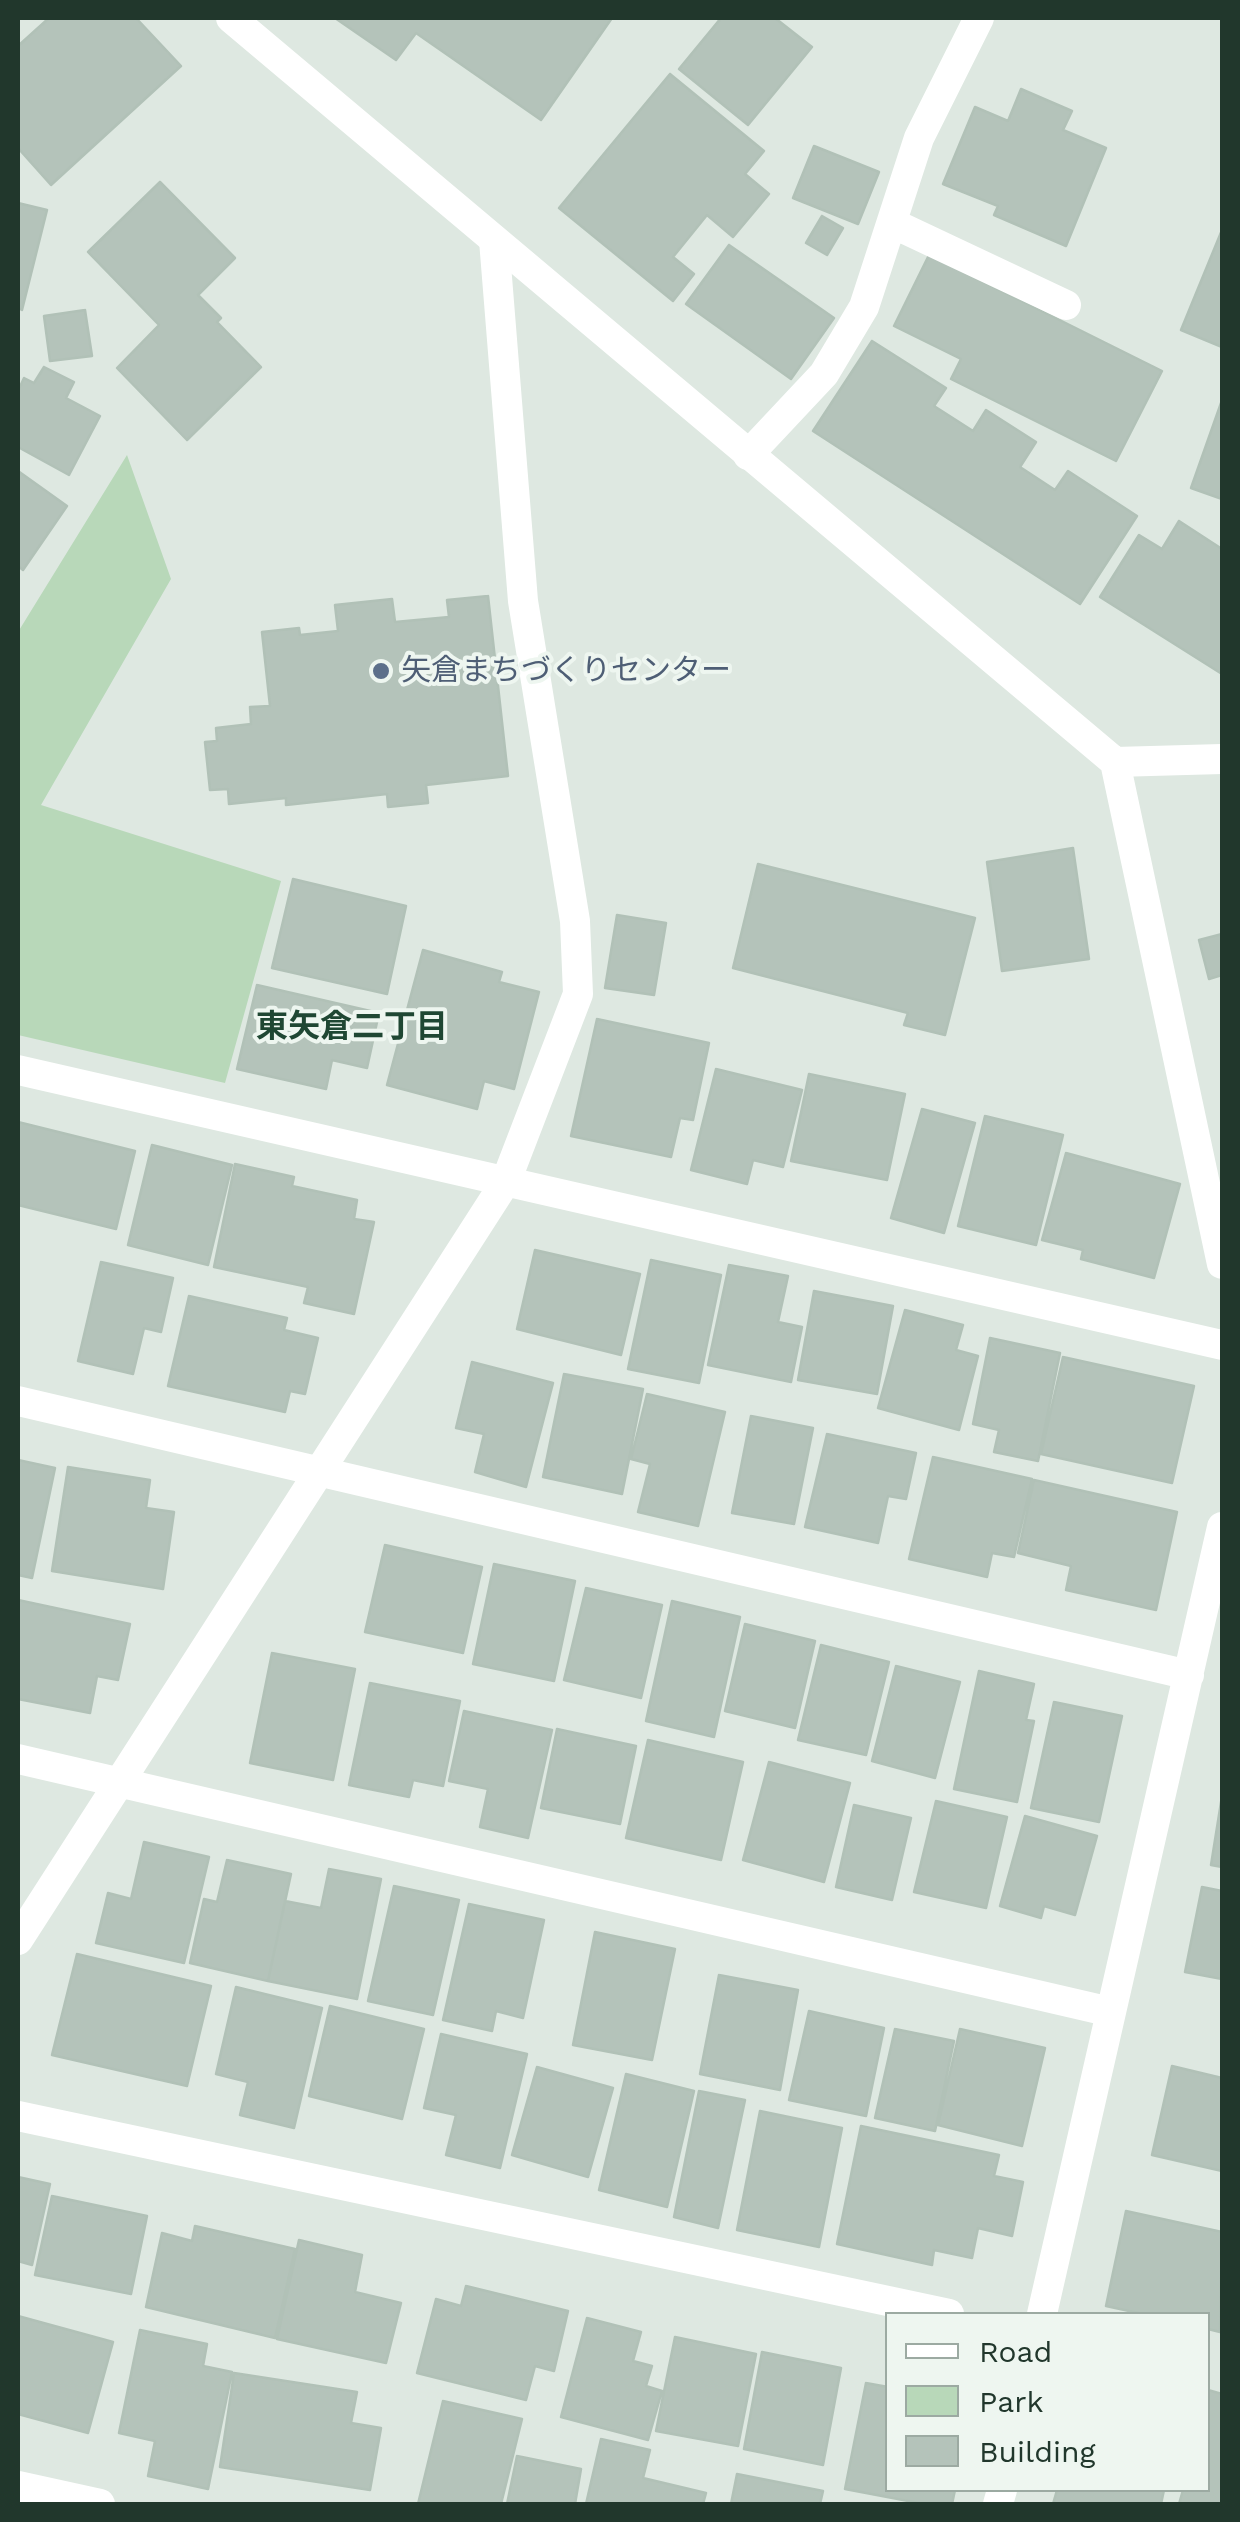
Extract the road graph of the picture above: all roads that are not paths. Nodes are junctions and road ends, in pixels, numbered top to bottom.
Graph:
1 (230, 18) edge
2 (978, 18) edge
3 (892, 223) junction
4 (494, 240) junction
5 (1066, 305) dead end
6 (748, 456) junction
7 (1222, 760) edge
8 (1115, 762) junction
9 (18, 1070) edge
10 (506, 1181) junction
11 (1222, 1264) edge
12 (1222, 1345) edge
13 (18, 1401) edge
14 (319, 1472) junction
15 (1222, 1527) edge
16 (1189, 1674) junction
17 (18, 1759) edge
18 (118, 1783) junction
19 (18, 1940) edge
20 (1111, 2012) junction
21 (18, 2116) edge
22 (940, 2312) edge
23 (1042, 2312) edge
24 (18, 2486) edge
25 (100, 2504) edge

1 - 4 street
2 - 3 street
3 - 5 street
3 - 6 street
4 - 6 street
4 - 10 street
6 - 8 street
7 - 8 street
8 - 11 street
9 - 10 street
10 - 12 street
10 - 14 street
13 - 14 street
14 - 16 street
14 - 18 street
15 - 16 street
16 - 20 street
17 - 18 street
18 - 19 street
18 - 20 street
20 - 23 street
21 - 22 street
24 - 25 street

